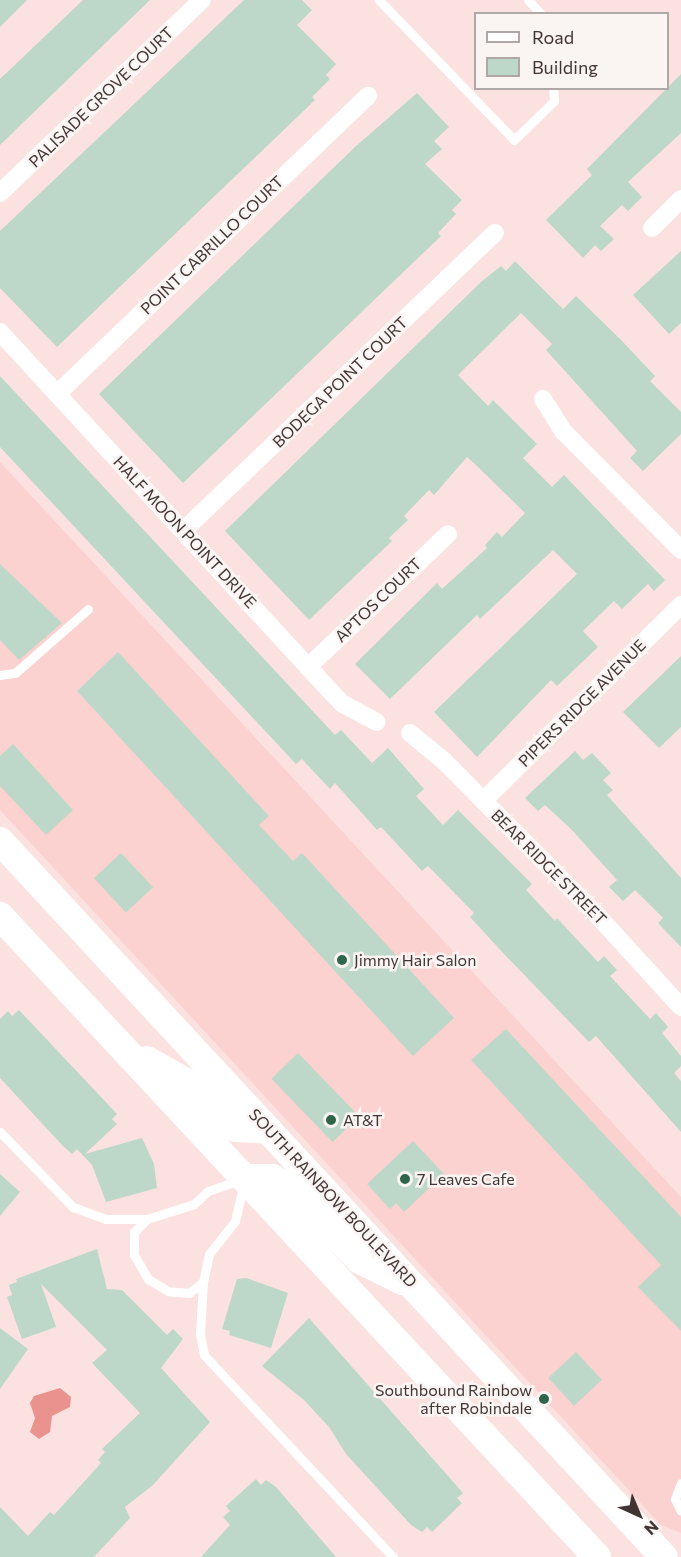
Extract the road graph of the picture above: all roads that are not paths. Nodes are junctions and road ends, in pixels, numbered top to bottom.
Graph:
1 (202, 0) edge
2 (379, 0) edge
3 (528, 0) edge
4 (539, 12) edge
5 (553, 90) edge
6 (368, 96) dead end
7 (0, 193) edge
8 (679, 206) edge
9 (652, 228) dead end
10 (495, 233) dead end
11 (0, 332) edge
12 (57, 394) junction
13 (543, 399) dead end
14 (184, 530) junction
15 (448, 534) dead end
16 (681, 550) edge
17 (681, 605) edge
18 (88, 609) dead end
19 (308, 667) junction
20 (0, 675) edge
21 (377, 722) dead end
22 (410, 733) dead end
23 (483, 801) junction
24 (0, 841) edge
25 (13, 865) edge
26 (0, 916) edge
27 (681, 1007) edge
28 (124, 1047) junction
29 (268, 1130) junction
30 (0, 1132) edge
31 (245, 1178) junction
32 (147, 1219) junction
33 (204, 1282) junction
34 (417, 1288) junction
35 (681, 1483) edge
36 (681, 1511) edge
37 (642, 1532) junction
38 (681, 1540) edge
39 (588, 1551) edge
40 (393, 1557) edge
41 (664, 1557) edge

1 - 7 street, PALISADE GROVE COURT
2 - 5 lane
3 - 4 lane
6 - 12 street, POINT CABRILLO COURT
8 - 9 street
10 - 14 street, BODEGA POINT COURT
11 - 12 street, HALF MOON POINT DRIVE
12 - 14 street, HALF MOON POINT DRIVE
13 - 16 street
14 - 19 street, HALF MOON POINT DRIVE
15 - 19 street, APTOS COURT
17 - 23 street, PIPERS RIDGE AVENUE
18 - 20 lane
19 - 21 street, HALF MOON POINT DRIVE
22 - 23 street, BEAR RIDGE STREET
23 - 27 street, BEAR RIDGE STREET
24 - 25 main road, SOUTH RAINBOW BOULEVARD
25 - 29 main road, SOUTH RAINBOW BOULEVARD
26 - 28 main road
28 - 29 main road
28 - 31 main road
29 - 34 main road, SOUTH RAINBOW BOULEVARD
30 - 32 lane
31 - 32 lane
31 - 33 lane
31 - 34 main road
31 - 39 main road
32 - 33 lane
33 - 40 lane
34 - 37 main road, SOUTH RAINBOW BOULEVARD
35 - 36 lane
37 - 38 main road
37 - 41 main road, SOUTH RAINBOW BOULEVARD

